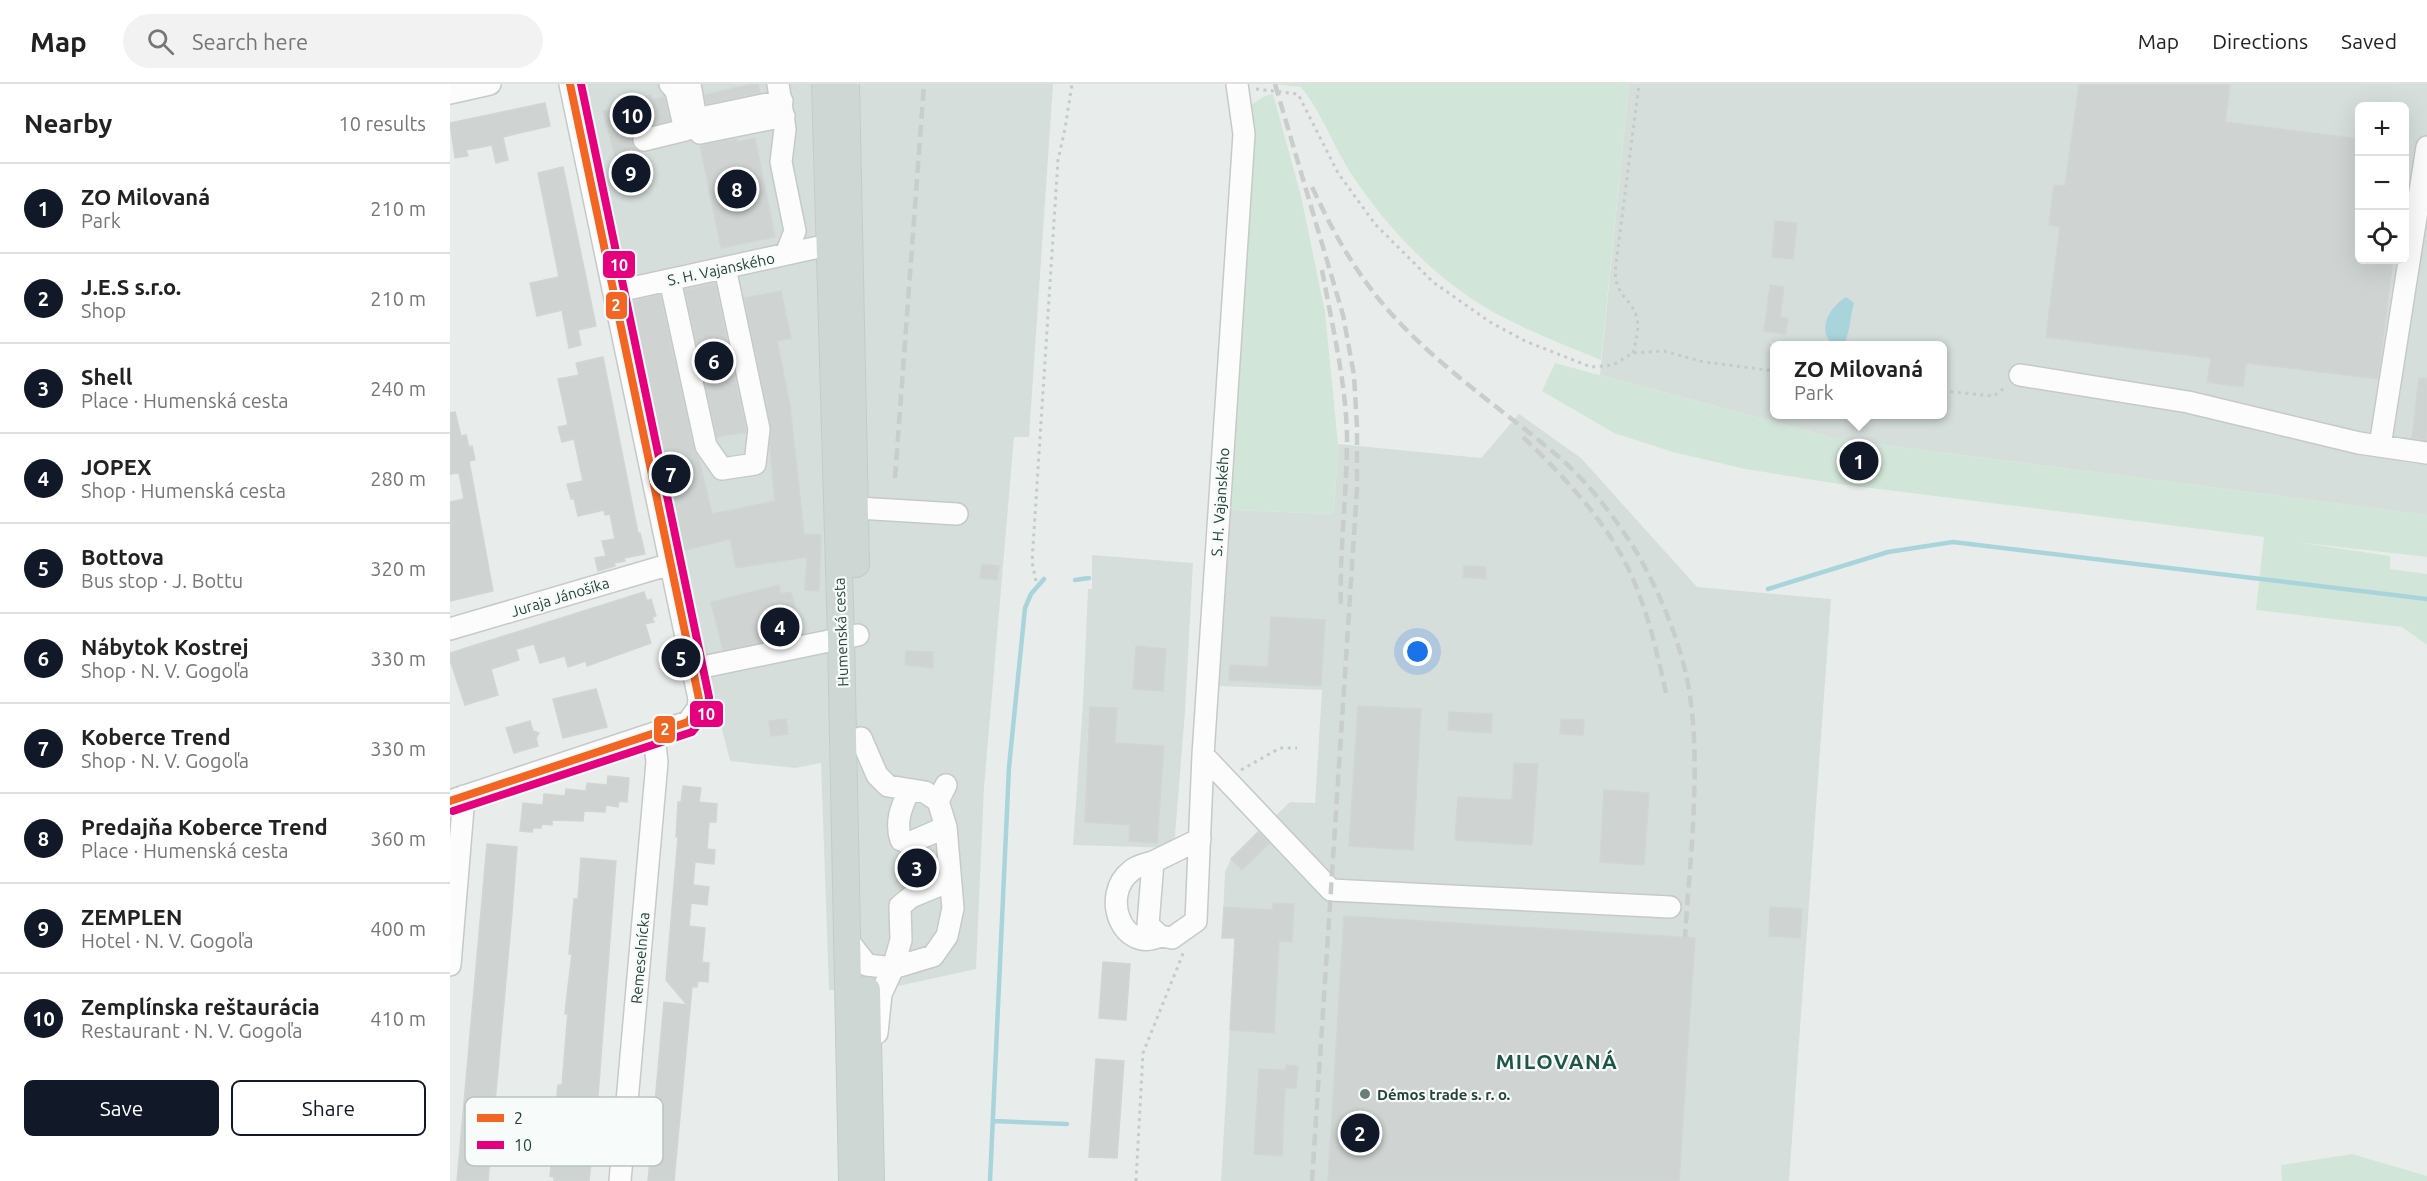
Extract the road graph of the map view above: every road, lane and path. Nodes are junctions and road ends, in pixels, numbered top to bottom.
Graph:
1 (490, 84) edge
2 (570, 84) edge
3 (688, 84) edge
4 (818, 84) edge
5 (825, 84) edge
6 (846, 84) edge
7 (1072, 84) edge
8 (1639, 84) edge
9 (1238, 86) edge
10 (450, 93) edge
11 (781, 100) edge
12 (826, 124) junction
13 (644, 140) dead end
14 (2427, 147) edge
15 (828, 245) junction
16 (786, 254) junction
17 (725, 268) junction
18 (670, 280) junction
19 (614, 292) junction
20 (1633, 353) junction
21 (1770, 370) edge
22 (2020, 375) joint
23 (1947, 391) edge
24 (2380, 446) junction
25 (2427, 453) edge
26 (846, 507) junction
27 (957, 514) dead end
28 (671, 564) junction
29 (1036, 581) dead end
30 (450, 629) edge
31 (849, 636) junction
32 (691, 661) junction
33 (654, 735) junction
34 (861, 738) junction
35 (1297, 748) dead end
36 (1203, 755) junction
37 (1226, 778) junction
38 (909, 790) junction
39 (457, 799) edge
40 (946, 827) junction
41 (1200, 839) junction
42 (1153, 862) junction
43 (950, 881) junction
44 (1670, 907) dead end
45 (1196, 921) junction
46 (1160, 936) junction
47 (849, 942) junction
48 (450, 965) edge
49 (867, 965) junction
50 (893, 968) junction
51 (870, 1090) junction
52 (627, 1097) edge
53 (621, 1166) edge
54 (620, 1181) edge
55 (852, 1181) edge
56 (871, 1181) edge
57 (1136, 1181) edge

1 - 10 street
2 - 19 street
3 - 11 street
3 - 13 street
4 - 12 street
5 - 12 main road, Humenská cesta
6 - 26 main road, Humenská cesta
7 - 29 path
8 - 20 path
9 - 20 path
9 - 36 street, S. H. Vajanského
11 - 16 street
12 - 15 main road, Humenská cesta
14 - 24 street
15 - 16 street, S. H. Vajanského
15 - 26 main road, Humenská cesta
16 - 17 street, S. H. Vajanského
17 - 18 street, S. H. Vajanského
17 - 18 street
18 - 19 street, S. H. Vajanského
19 - 28 street
20 - 21 path
22 - 23 path
22 - 24 street
24 - 25 street
26 - 27 street
26 - 31 main road, Humenská cesta
28 - 30 street, Juraja Jánošíka
28 - 32 street
31 - 32 street
31 - 34 main road, Humenská cesta
31 - 47 main road, Humenská cesta
32 - 33 street
33 - 39 street
33 - 52 street, Remeselnícka
34 - 38 street
34 - 49 main road, Humenská cesta
35 - 37 path
36 - 37 street
36 - 41 street, S. H. Vajanského
37 - 44 street
38 - 40 street
38 - 40 street
39 - 48 street
40 - 43 street
41 - 42 street
41 - 45 street, S. H. Vajanského
42 - 46 street
42 - 46 street
43 - 50 street
43 - 50 street
45 - 46 street
45 - 57 path
47 - 49 street
47 - 55 main road, Humenská cesta
49 - 50 street
49 - 51 main road, Humenská cesta
50 - 51 street
51 - 56 main road, Humenská cesta
53 - 54 street, Remeselnícka

